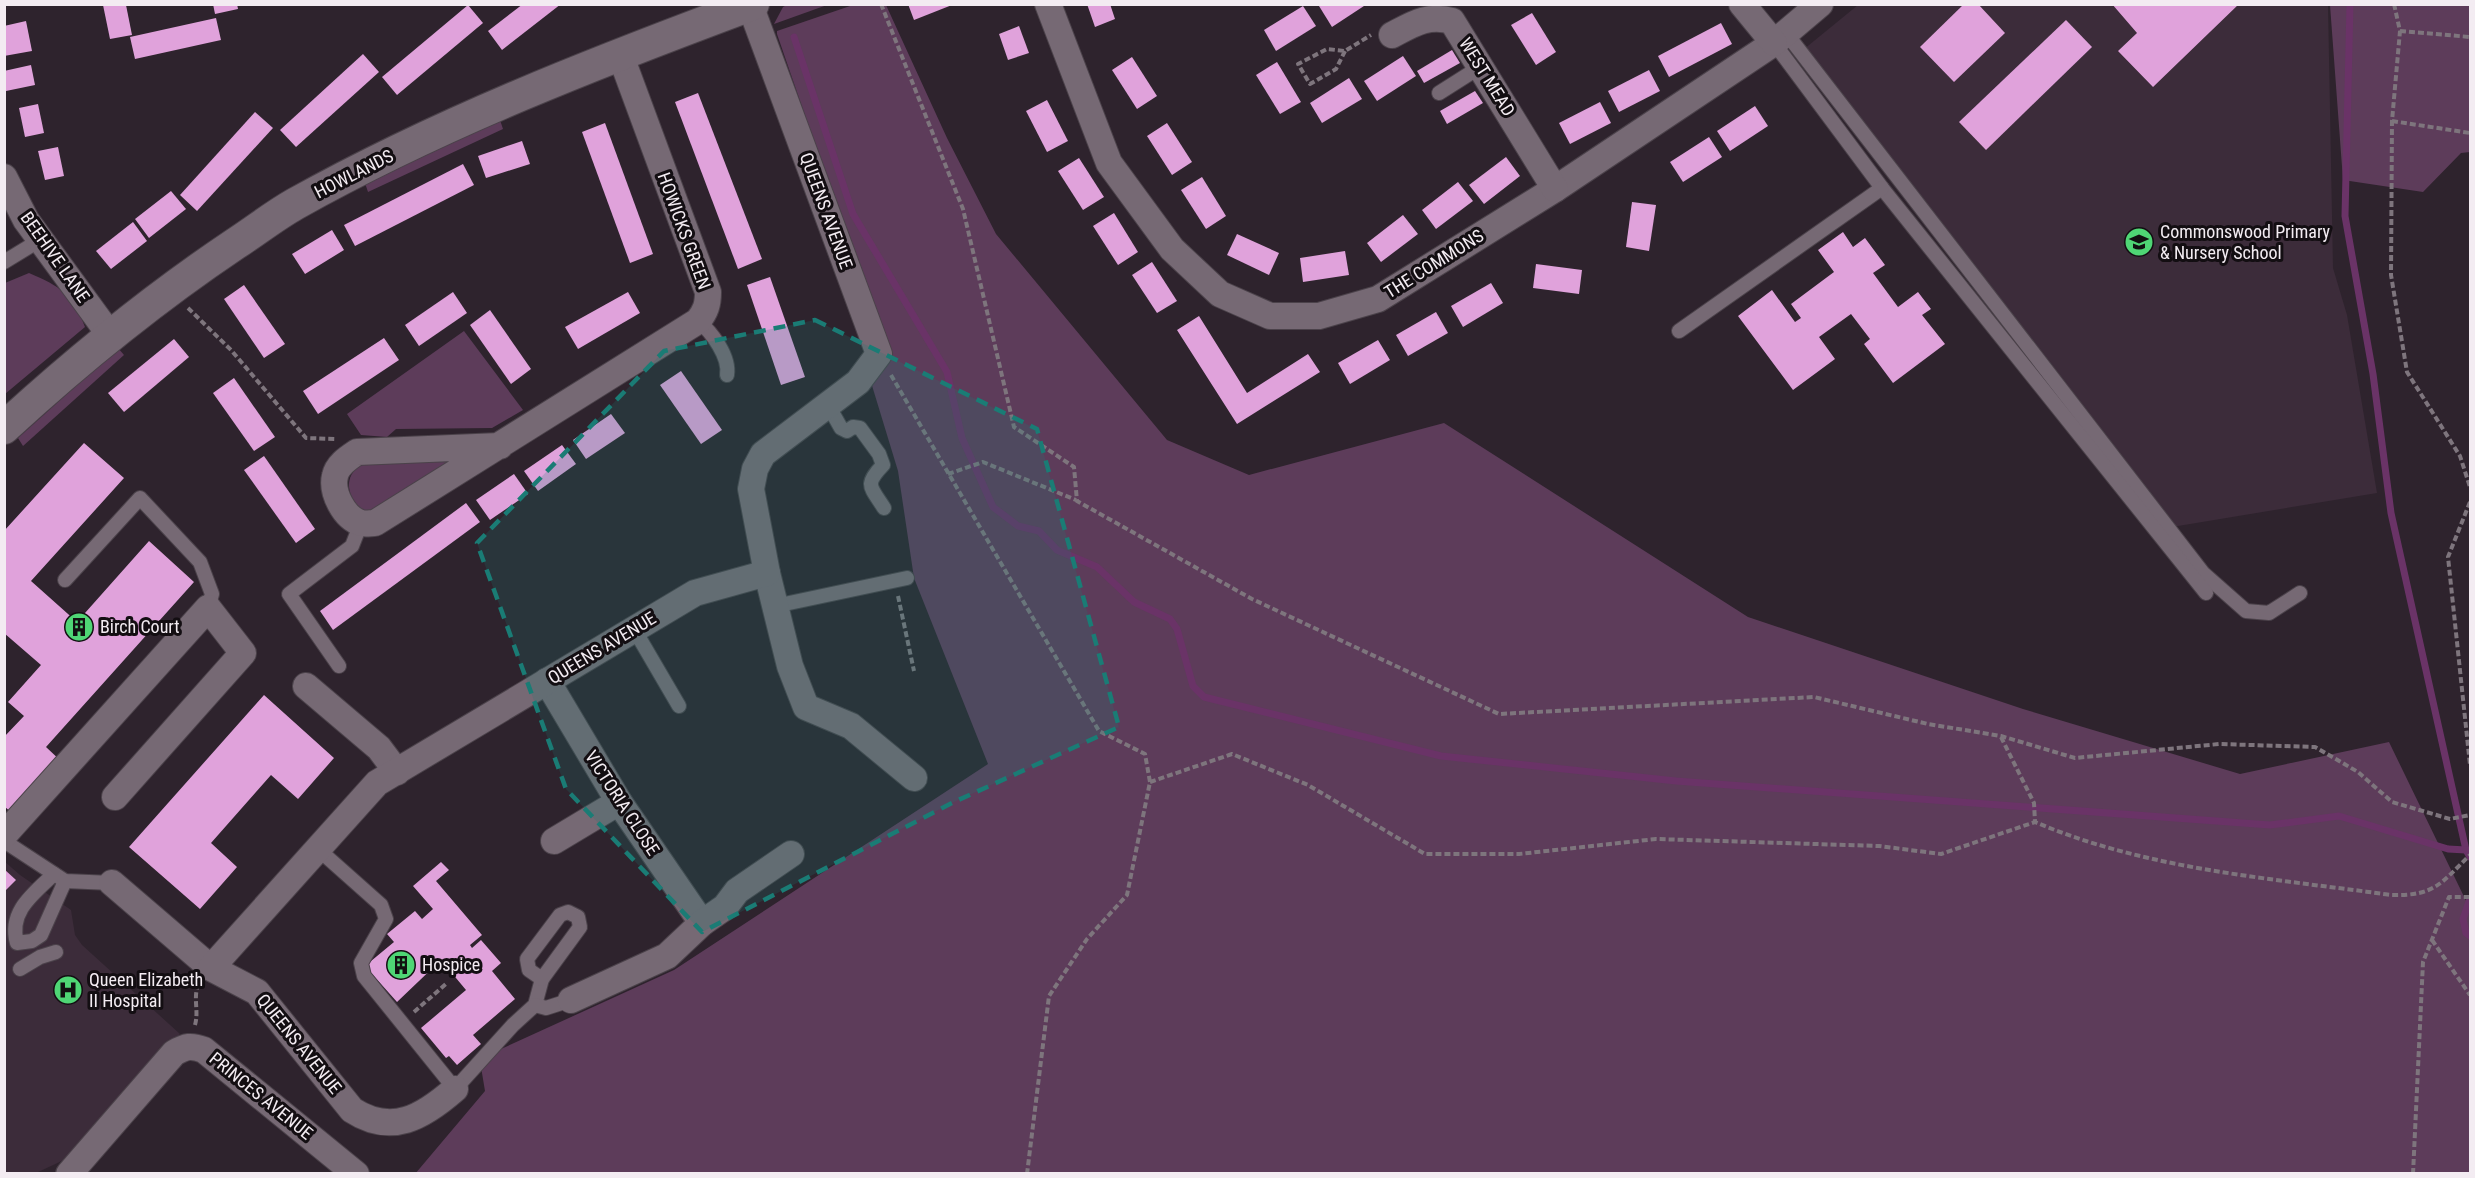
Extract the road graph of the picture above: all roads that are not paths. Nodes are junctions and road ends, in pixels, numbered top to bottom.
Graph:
1 (1048, 4) edge
2 (1742, 4) edge
3 (1820, 4) edge
4 (752, 5) edge
5 (1392, 35) road end
6 (1780, 38) junction
7 (620, 54) junction
8 (1480, 67) junction
9 (1439, 93) dead end
10 (4, 177) edge
11 (1882, 188) junction
12 (1555, 189) junction
13 (40, 240) junction
14 (4, 262) edge
15 (698, 321) junction
16 (1679, 331) dead end
17 (110, 335) junction
18 (728, 375) dead end
19 (828, 405) junction
20 (4, 428) edge
21 (500, 446) junction
22 (884, 508) dead end
23 (361, 523) junction
24 (767, 573) junction
25 (65, 579) dead end
26 (901, 579) road end
27 (2206, 593) dead end
28 (2300, 593) dead end
29 (775, 606) junction
30 (208, 608) junction
31 (634, 629) junction
32 (339, 666) dead end
33 (547, 681) junction
34 (306, 686) dead end
35 (679, 705) dead end
36 (397, 772) junction
37 (914, 777) dead end
38 (115, 797) dead end
39 (619, 802) junction
40 (4, 835) edge
41 (4, 840) edge
42 (554, 841) dead end
43 (318, 849) junction
44 (791, 854) dead end
45 (112, 883) joint
46 (702, 923) junction
47 (56, 952) dead end
48 (211, 968) junction
49 (20, 969) dead end
50 (542, 978) junction
51 (570, 1000) joint
52 (535, 1005) junction
53 (455, 1089) junction
54 (69, 1173) edge
55 (356, 1173) edge

1 - 12 street, THE COMMONS
2 - 6 street
3 - 6 street, THE COMMONS
4 - 7 street, HOWLANDS
4 - 19 street, QUEENS AVENUE
5 - 8 street, WEST MEAD
6 - 11 lane
6 - 12 street, THE COMMONS
6 - 28 lane
7 - 15 street, HOWICKS GREEN
7 - 17 street, HOWLANDS
8 - 9 lane
8 - 12 street, WEST MEAD
10 - 13 street, BEEHIVE LANE
11 - 16 lane
11 - 27 lane
13 - 14 lane
13 - 17 street, BEEHIVE LANE
15 - 18 lane
15 - 21 street
17 - 20 street, HOWLANDS
19 - 22 lane
19 - 24 street
21 - 23 street
21 - 23 street
23 - 32 lane
24 - 29 street
24 - 31 street, QUEENS AVENUE
25 - 30 lane
26 - 29 lane
29 - 37 street
30 - 38 street
30 - 40 street
31 - 33 street, QUEENS AVENUE
31 - 35 lane
33 - 36 street, QUEENS AVENUE
33 - 39 street, VICTORIA CLOSE
34 - 36 street
36 - 43 street, QUEENS AVENUE
39 - 42 street
39 - 46 street, VICTORIA CLOSE
41 - 45 lane
43 - 48 street, QUEENS AVENUE
43 - 53 lane
44 - 46 street
45 - 48 street
46 - 51 street
47 - 49 lane
48 - 53 street, QUEENS AVENUE
50 - 50 lane
50 - 52 lane
51 - 52 lane
52 - 53 lane
54 - 55 street, PRINCES AVENUE

